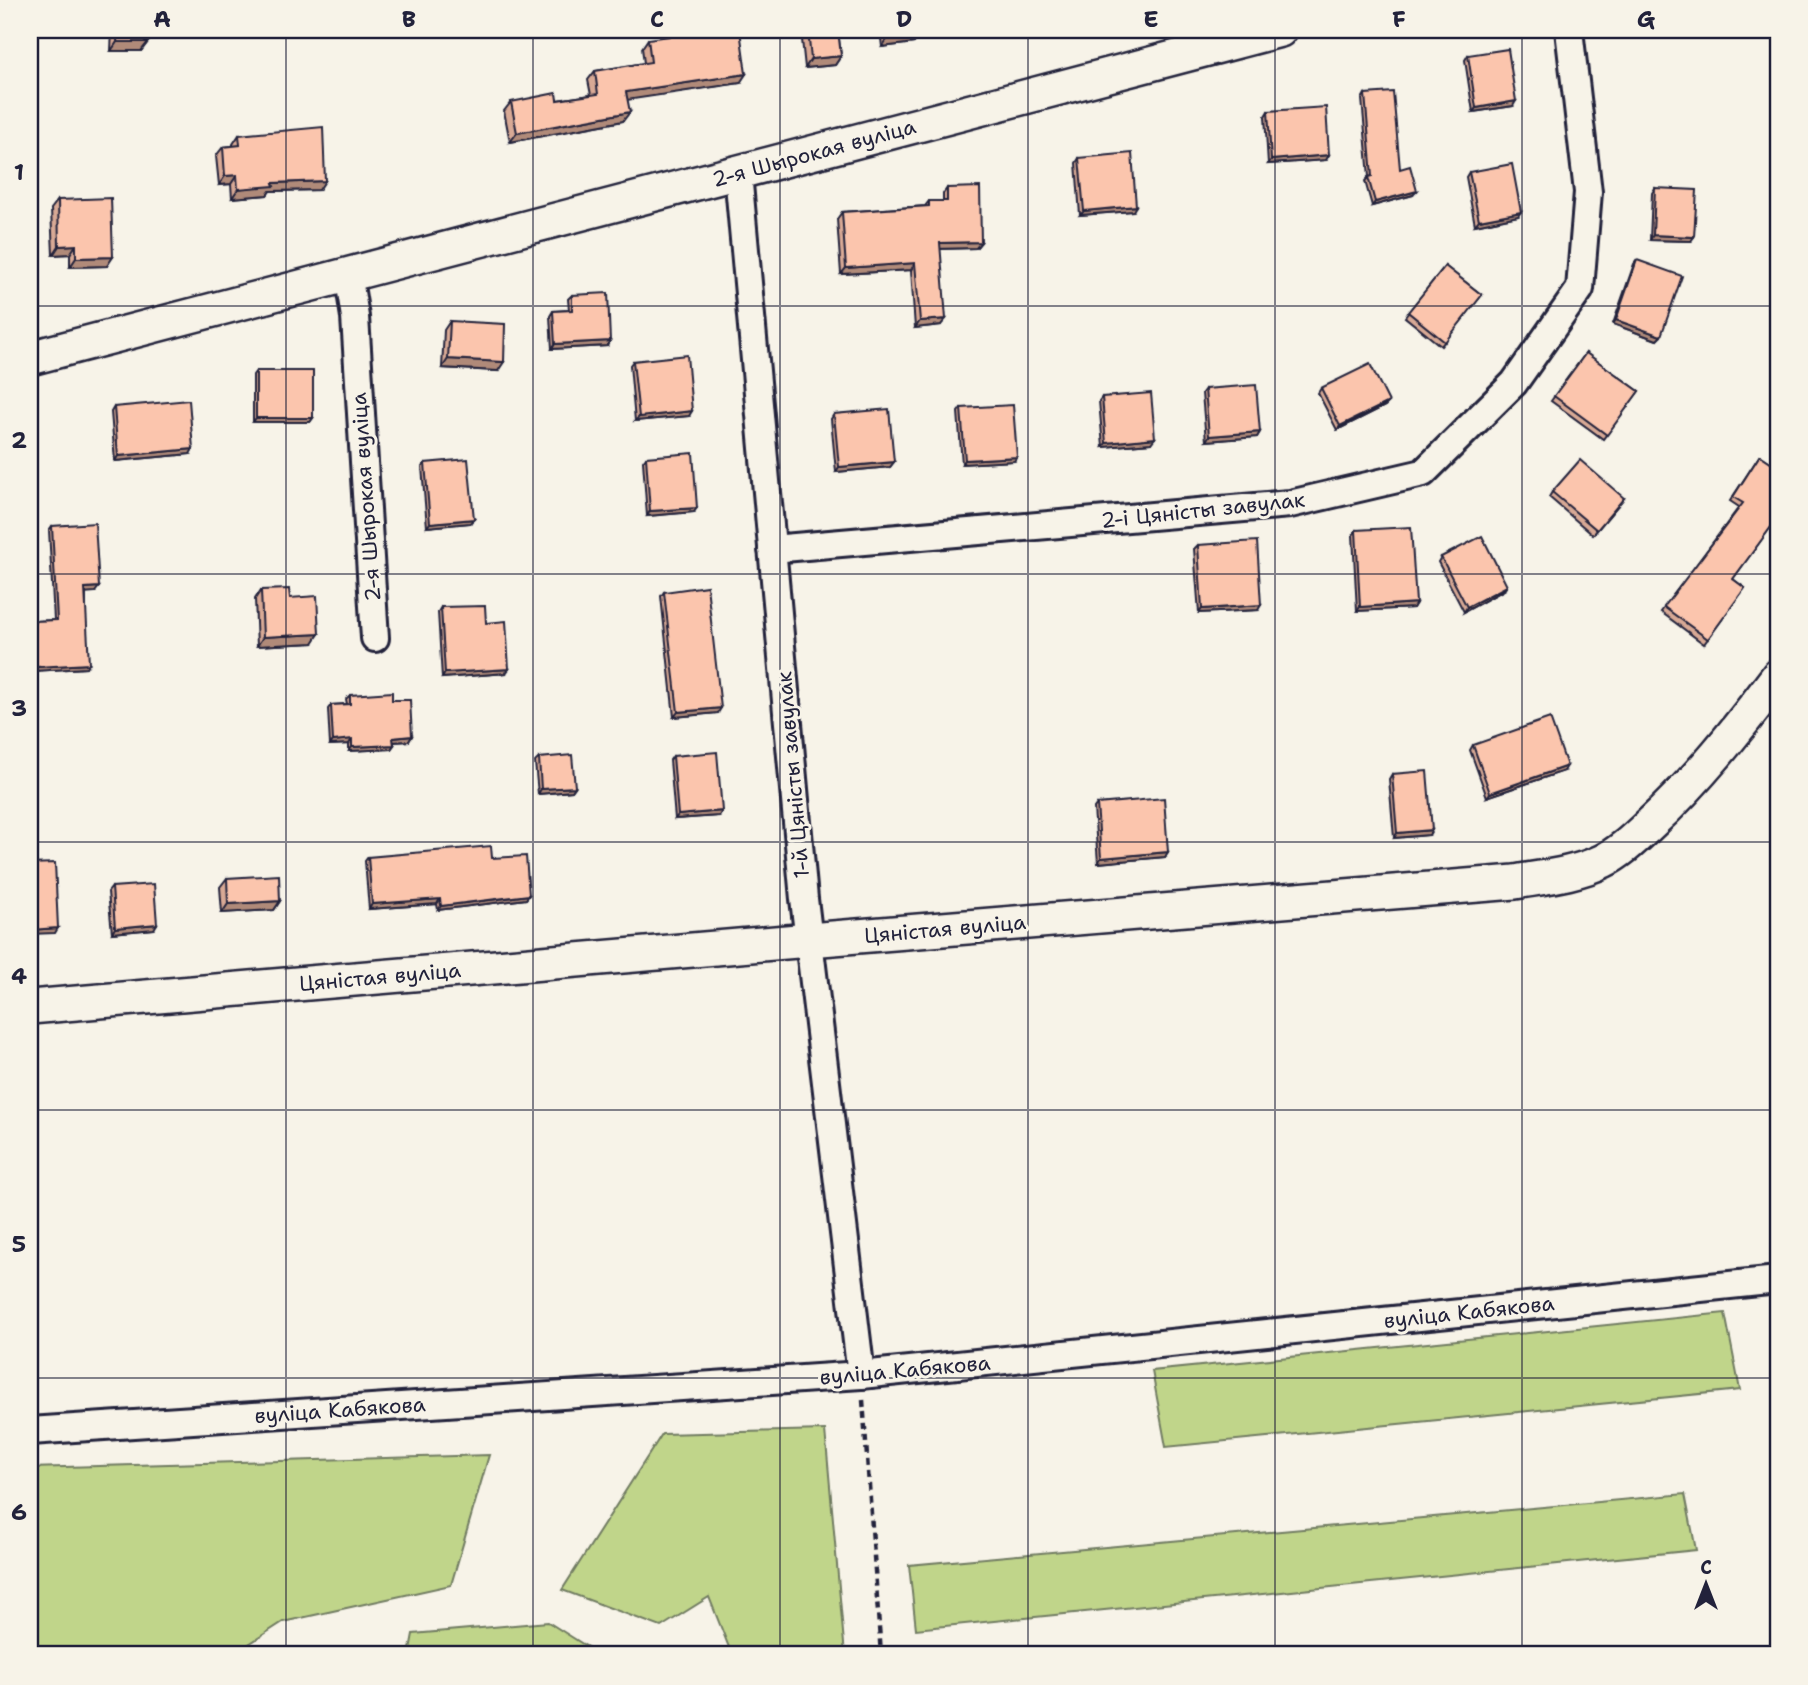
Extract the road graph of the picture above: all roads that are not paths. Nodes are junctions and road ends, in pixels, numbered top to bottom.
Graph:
1 (1280, 30) edge
2 (1569, 30) edge
3 (738, 173) junction
4 (348, 273) junction
5 (30, 358) edge
6 (772, 549) junction
7 (375, 638) dead end
8 (1778, 676) edge
9 (809, 940) junction
10 (30, 1007) edge
11 (1778, 1280) edge
12 (861, 1375) junction
13 (30, 1432) edge

1 - 3 street, 2-я Шырокая вуліца
2 - 6 street, 2-і Цяністы завулак
3 - 4 street, 2-я Шырокая вуліца
3 - 6 street, 1-й Цяністы завулак
4 - 5 street, 2-я Шырокая вуліца
4 - 7 street, 2-я Шырокая вуліца
6 - 9 street, 1-й Цяністы завулак
8 - 9 street, Цяністая вуліца
9 - 10 street, Цяністая вуліца
9 - 12 street, 1-й Цяністы завулак
11 - 12 street, вуліца Кабякова
12 - 13 street, вуліца Кабякова

